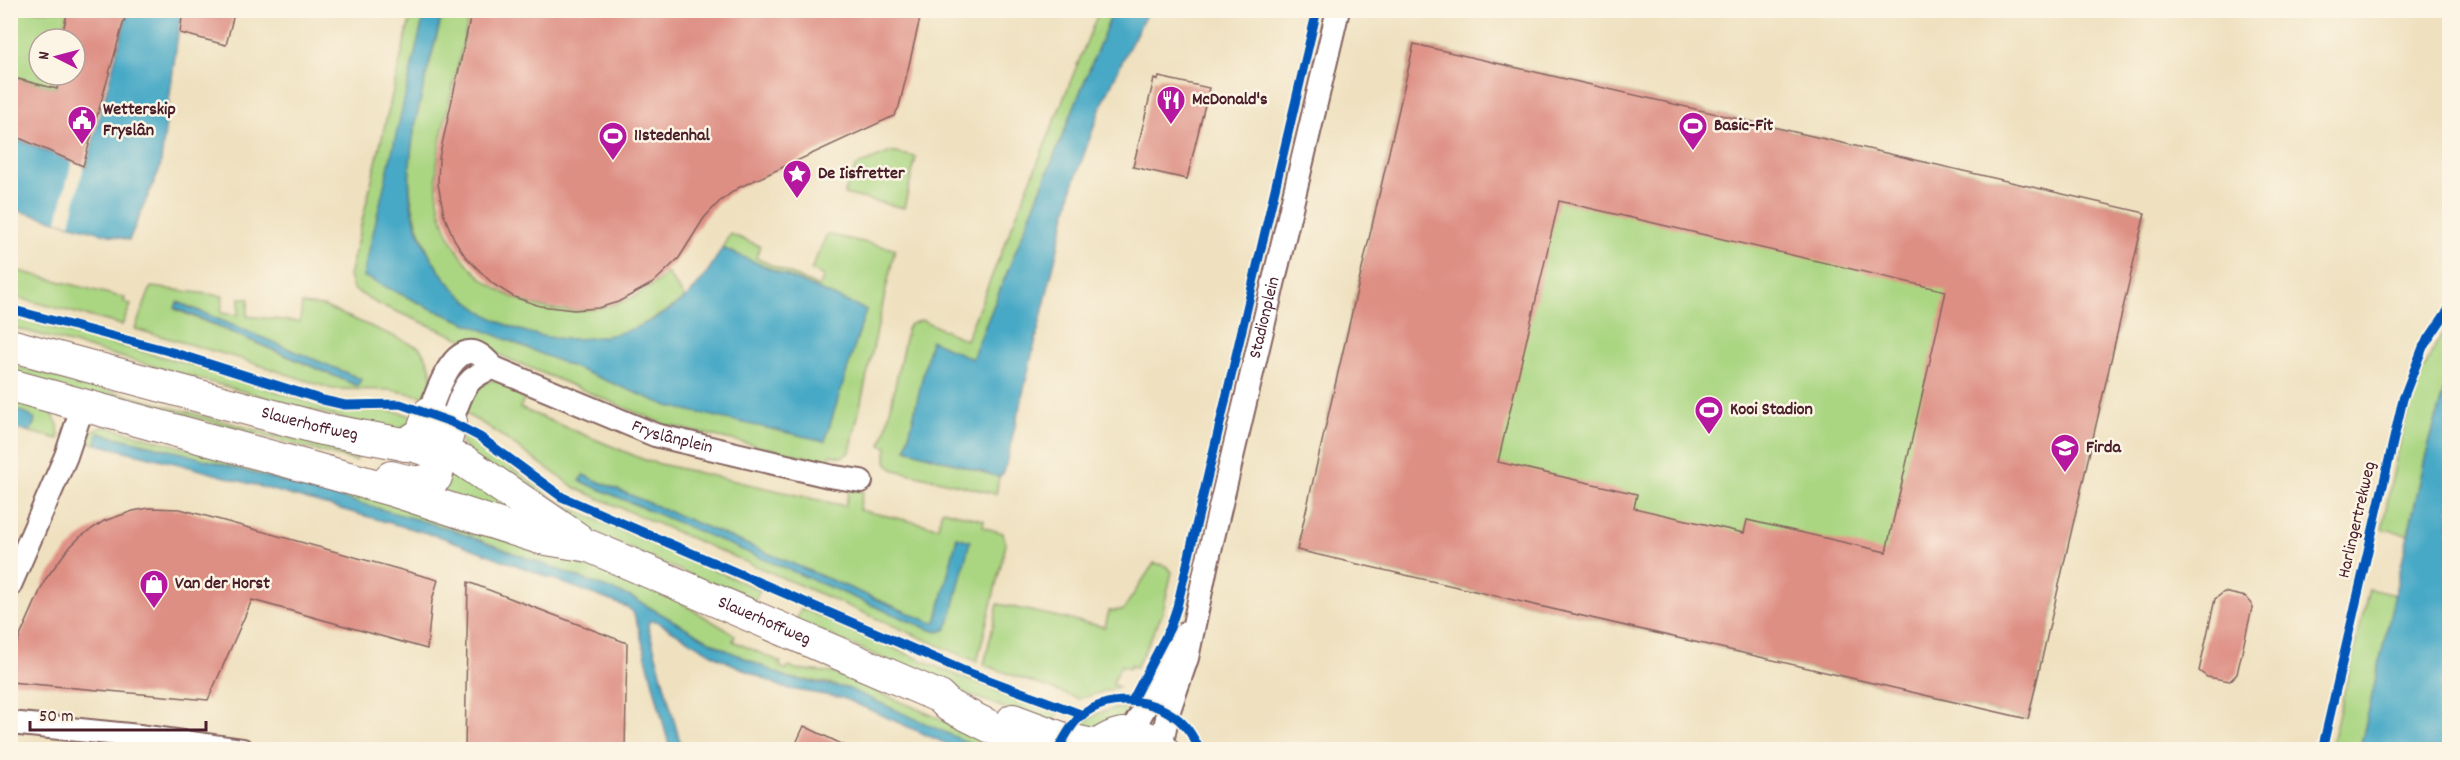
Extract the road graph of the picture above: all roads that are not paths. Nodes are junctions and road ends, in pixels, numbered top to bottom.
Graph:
1 (1338, 10) edge
2 (10, 345) edge
3 (10, 386) edge
4 (83, 405) junction
5 (440, 417) junction
6 (405, 444) junction
7 (444, 453) junction
8 (350, 478) junction
9 (861, 481) dead end
10 (589, 546) junction
11 (10, 585) edge
12 (1194, 623) junction
13 (940, 697) junction
14 (10, 723) edge
15 (1130, 733) junction
16 (1097, 748) edge
17 (1162, 748) edge
18 (242, 750) edge
19 (1037, 750) edge

1 - 12 street, Stadionplein
2 - 6 main road, Slauerhoffweg
3 - 4 main road, Slauerhoffweg
4 - 8 main road, Slauerhoffweg
4 - 11 street
5 - 6 main road
5 - 7 main road
5 - 9 street, Fryslânplein
6 - 7 main road, Slauerhoffweg
7 - 8 main road
7 - 10 main road, Slauerhoffweg
8 - 10 main road, Slauerhoffweg
10 - 13 main road, Slauerhoffweg
12 - 15 street, Stadionplein
12 - 17 street, Stadionplein
13 - 16 main road, Slauerhoffweg
13 - 19 main road, Slauerhoffweg
14 - 18 street
15 - 16 main road
15 - 17 main road

